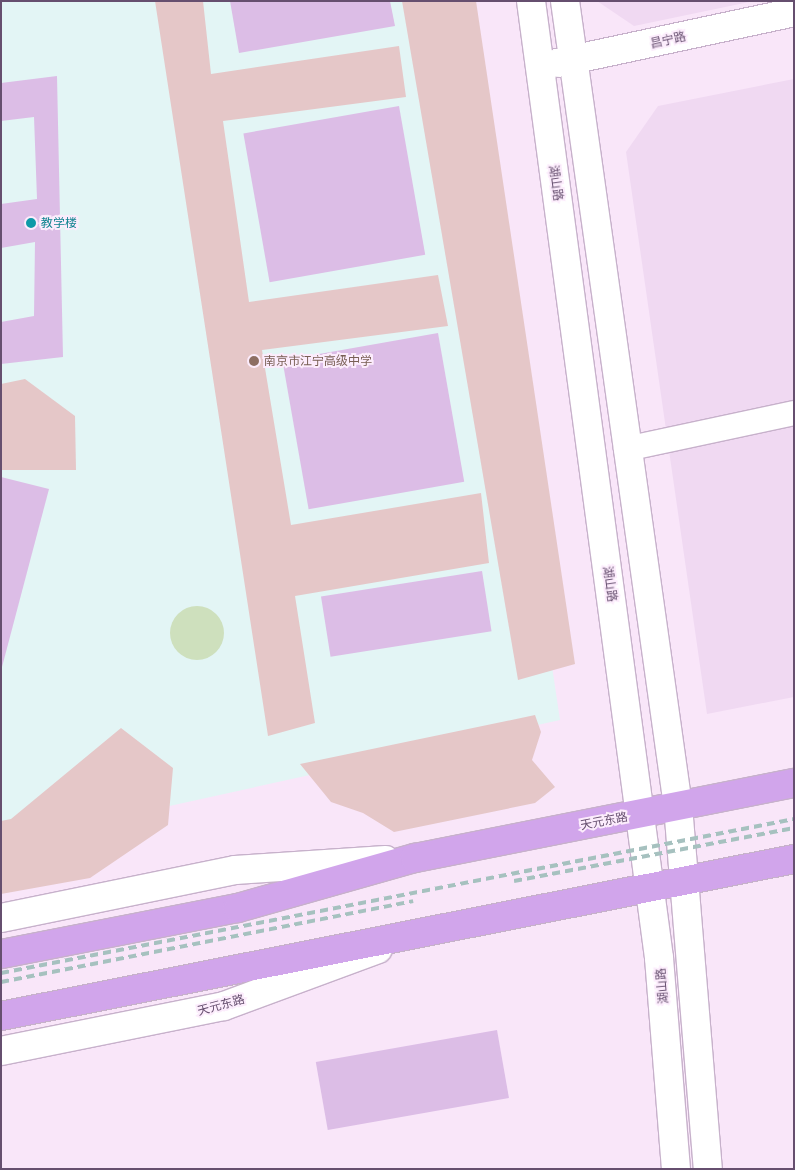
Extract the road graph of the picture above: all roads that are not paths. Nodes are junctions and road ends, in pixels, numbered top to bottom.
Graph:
1 (531, 1) edge
2 (566, 1) edge
3 (794, 12) edge
4 (574, 61) junction
5 (541, 66) junction
6 (794, 413) edge
7 (626, 449) junction
8 (794, 783) edge
9 (678, 806) junction
10 (641, 814) junction
11 (415, 858) junction
12 (794, 859) edge
13 (794, 868) edge
14 (724, 873) junction
15 (684, 879) junction
16 (650, 885) junction
17 (1, 918) edge
18 (432, 929) junction
19 (1, 954) edge
20 (1, 1016) edge
21 (1, 1051) edge
22 (676, 1169) edge
23 (708, 1169) edge

1 - 5 main road, 湖山路
2 - 4 main road
3 - 4 main road, 昌宁路
4 - 5 main road, 昌宁路
4 - 7 main road
5 - 10 main road, 湖山路
6 - 7 street
7 - 9 main road
8 - 9 highway, 天元东路
9 - 10 highway, 天元东路
9 - 15 main road
10 - 11 highway, 天元东路
10 - 16 main road, 湖山路
11 - 17 main road, 天元东路
11 - 19 highway, 天元东路
12 - 14 highway, 天元东路
13 - 14 main road, 天元东路
14 - 15 highway, 天元东路
15 - 16 highway, 天元东路
15 - 23 main road
16 - 18 highway, 天元东路
16 - 22 main road, 湖山路
18 - 20 highway, 天元东路
18 - 21 main road, 天元东路

